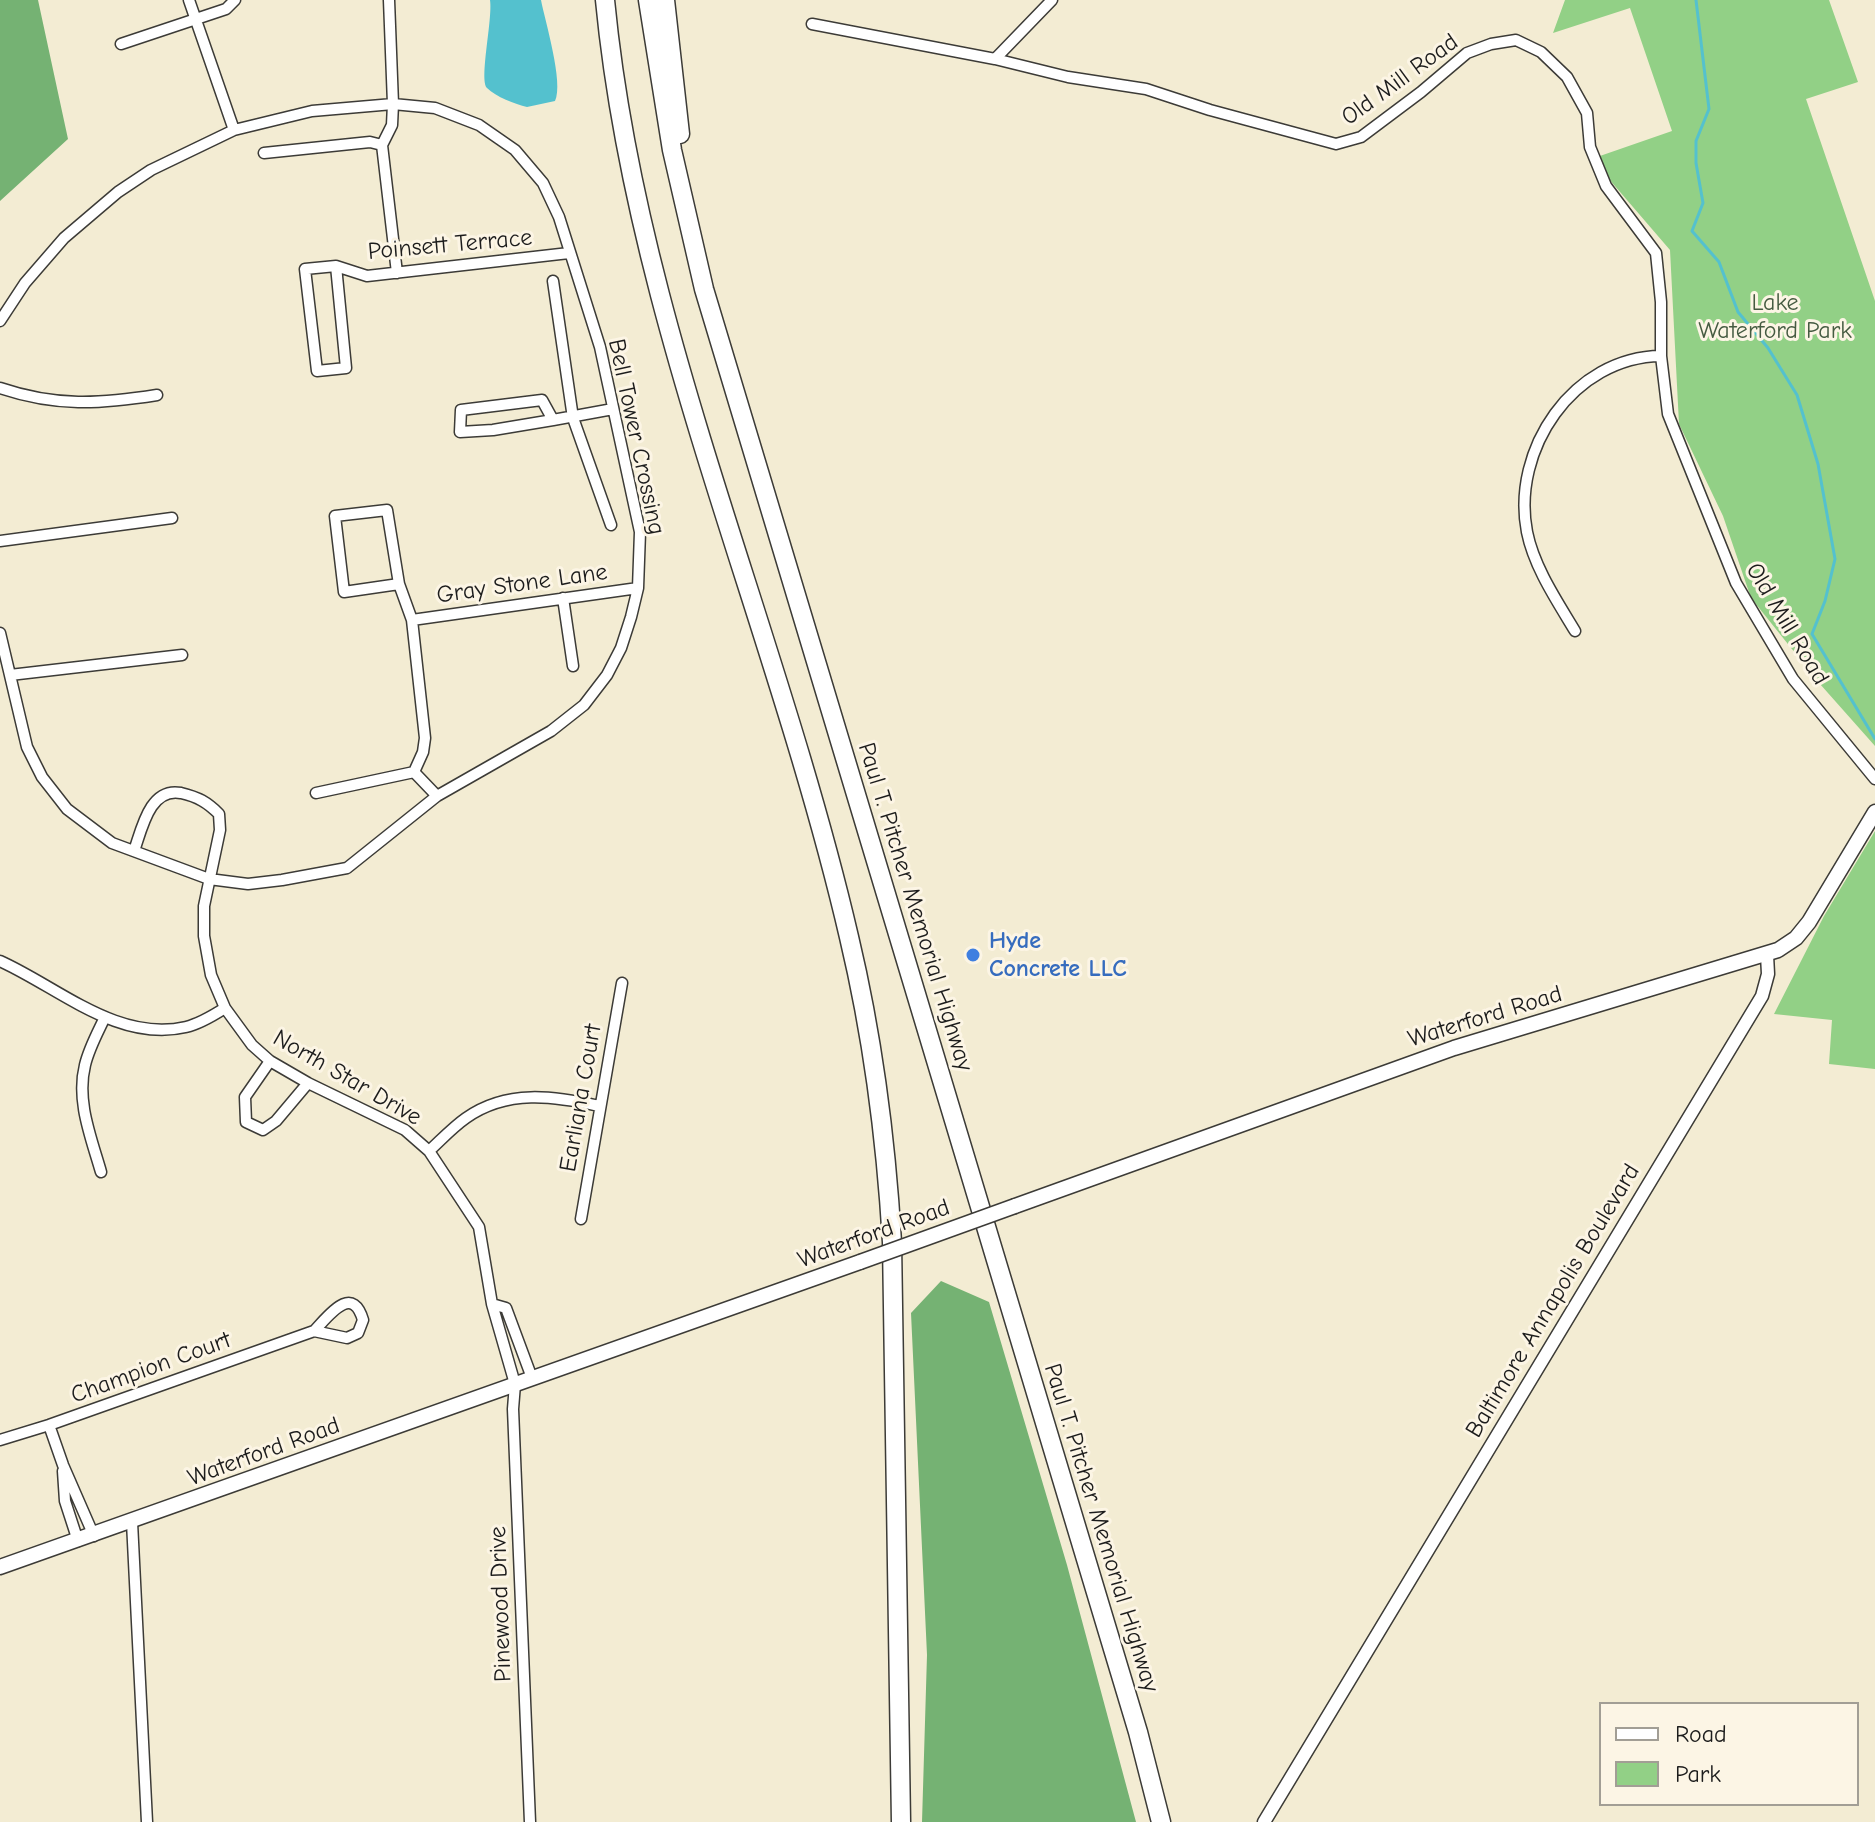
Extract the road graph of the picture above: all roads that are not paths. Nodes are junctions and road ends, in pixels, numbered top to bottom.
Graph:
1 (189, 0) edge
2 (235, 0) edge
3 (389, 0) edge
4 (594, 0) edge
5 (605, 0) edge
6 (648, 0) edge
7 (665, 0) edge
8 (1052, 0) edge
9 (196, 19) junction
10 (812, 24) dead end
11 (121, 44) dead end
12 (995, 59) junction
13 (393, 104) junction
14 (234, 130) junction
15 (382, 145) junction
16 (264, 153) dead end
17 (630, 164) junction
18 (681, 196) junction
19 (569, 253) junction
20 (336, 266) junction
21 (397, 273) junction
22 (553, 281) dead end
23 (0, 321) edge
24 (1661, 356) junction
25 (0, 388) edge
26 (157, 395) dead end
27 (613, 409) junction
28 (573, 418) junction
29 (553, 420) junction
30 (172, 518) dead end
31 (611, 525) dead end
32 (0, 541) edge
33 (399, 584) junction
34 (638, 588) junction
35 (563, 598) junction
36 (412, 620) junction
37 (1575, 631) dead end
38 (0, 633) edge
39 (182, 655) dead end
40 (573, 666) dead end
41 (10, 675) junction
42 (414, 772) junction
43 (1875, 779) edge
44 (316, 793) dead end
45 (437, 796) junction
46 (1875, 812) edge
47 (134, 851) junction
48 (209, 879) junction
49 (1767, 955) junction
50 (0, 961) edge
51 (622, 983) dead end
52 (225, 1008) junction
53 (105, 1017) junction
54 (270, 1061) junction
55 (308, 1083) junction
56 (599, 1106) junction
57 (429, 1151) junction
58 (101, 1172) dead end
59 (581, 1219) dead end
60 (492, 1304) junction
61 (314, 1331) junction
62 (532, 1378) junction
63 (515, 1384) junction
64 (49, 1425) junction
65 (0, 1440) edge
66 (63, 1465) junction
67 (132, 1522) junction
68 (94, 1536) junction
69 (78, 1541) junction
70 (0, 1567) edge
71 (147, 1822) edge
72 (530, 1822) edge
73 (901, 1822) edge
74 (1161, 1822) edge
75 (1264, 1822) edge

1 - 9 street
2 - 9 street
3 - 13 street
4 - 17 highway
5 - 17 highway
6 - 18 highway, Paul T. Pitcher Memorial Highway
7 - 18 highway
8 - 12 street
9 - 11 street
9 - 14 street
10 - 12 street, Old Mill Road
12 - 24 street, Old Mill Road
13 - 14 street, Bell Tower Crossing
13 - 15 street
13 - 19 street, Bell Tower Crossing
14 - 23 street, Bell Tower Crossing
15 - 16 street
15 - 21 street
17 - 73 highway
18 - 74 highway, Paul T. Pitcher Memorial Highway
19 - 21 street, Poinsett Terrace
19 - 27 street, Bell Tower Crossing
20 - 20 street, Poinsett Terrace
20 - 21 street, Poinsett Terrace
22 - 28 street
24 - 37 street
24 - 43 street, Old Mill Road
25 - 26 street
27 - 28 street
27 - 34 street, Bell Tower Crossing
28 - 29 street
28 - 31 street
29 - 29 street
30 - 32 street
33 - 33 street
33 - 36 street
34 - 35 street, Gray Stone Lane
34 - 45 street, Bell Tower Crossing
35 - 36 street, Gray Stone Lane
35 - 40 street
36 - 42 street
38 - 41 street, Bell Tower Crossing
39 - 41 street
41 - 47 street, Bell Tower Crossing
42 - 44 street
42 - 45 street
45 - 48 street, Bell Tower Crossing
46 - 49 main road
47 - 48 street, Bell Tower Crossing
47 - 48 street, North Star Drive
48 - 52 street, North Star Drive
49 - 62 main road, Waterford Road, bridge
49 - 75 street, Baltimore Annapolis Boulevard
50 - 53 street
51 - 56 street, Earliana Court
52 - 53 street
52 - 54 street, North Star Drive
53 - 58 street
54 - 55 street, North Star Drive
54 - 55 street
55 - 57 street, North Star Drive
56 - 57 street
56 - 59 street, Earliana Court
57 - 60 street, North Star Drive
60 - 62 street, North Star Drive
60 - 63 street, North Star Drive
61 - 61 street, Champion Court
61 - 64 street, Champion Court
62 - 63 main road, Waterford Road
63 - 67 main road, Waterford Road
63 - 72 street, Pinewood Drive
64 - 65 street, Champion Court
64 - 66 street
66 - 68 street
66 - 69 street
67 - 68 main road, Waterford Road
67 - 71 street
68 - 69 main road, Waterford Road
69 - 70 main road, Waterford Road

